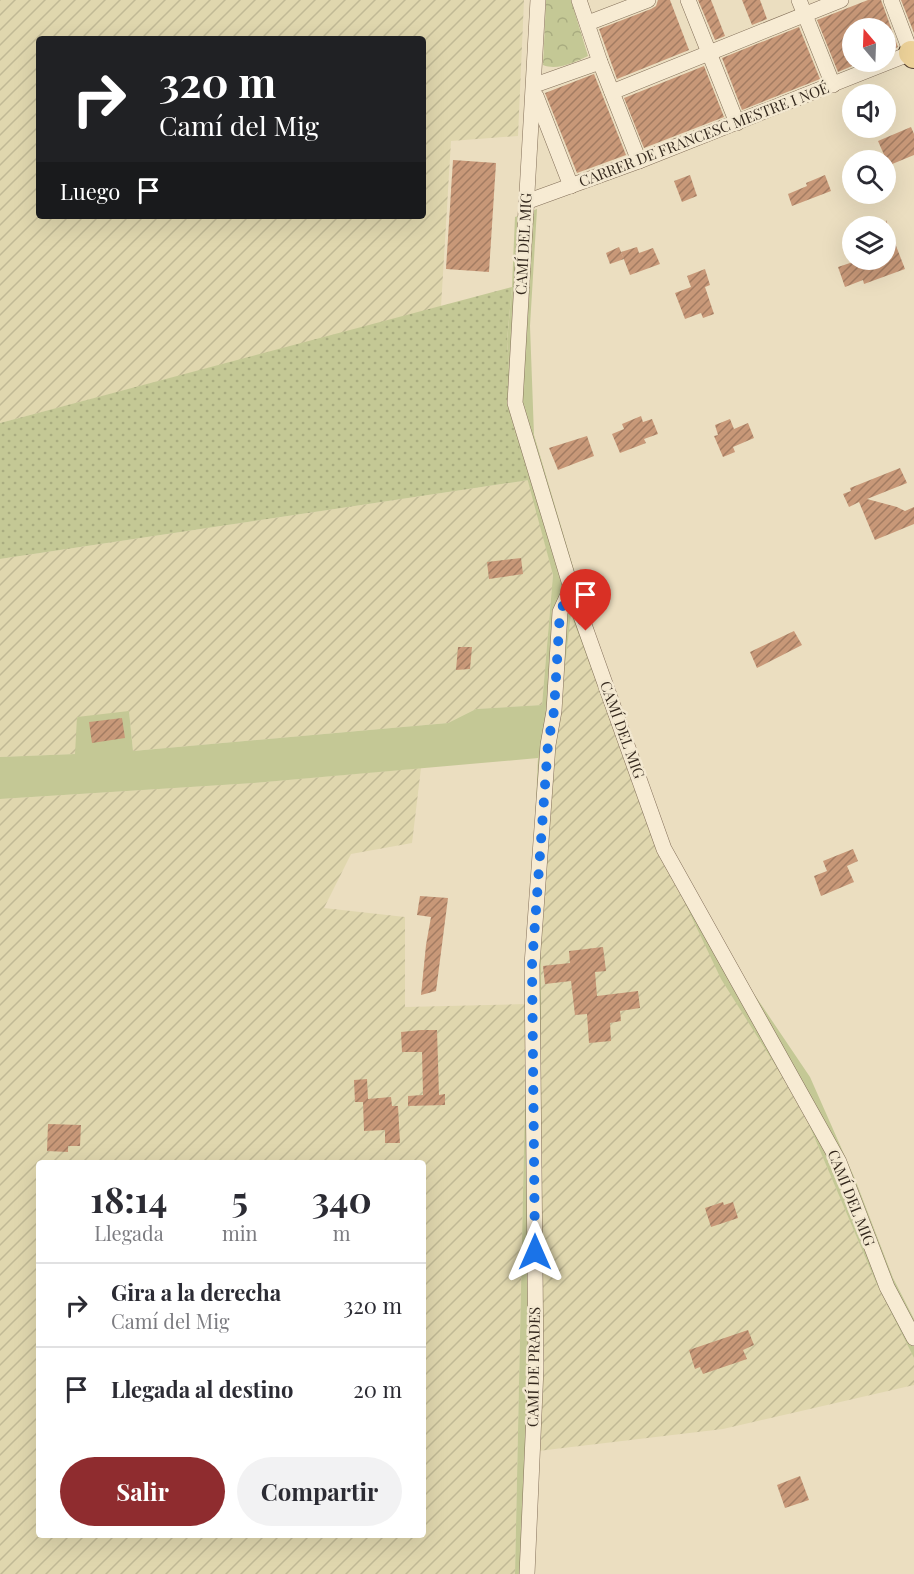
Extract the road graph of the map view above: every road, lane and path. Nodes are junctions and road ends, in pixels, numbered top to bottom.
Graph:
1 (538, 0) edge
2 (579, 0) edge
3 (648, 0) edge
4 (688, 0) edge
5 (841, 0) edge
6 (891, 0) edge
7 (802, 7) edge
8 (588, 23) junction
9 (710, 52) junction
10 (913, 54) edge
11 (600, 62) junction
12 (833, 85) junction
13 (534, 88) junction
14 (612, 92) junction
15 (737, 123) junction
16 (639, 161) junction
17 (571, 186) junction
18 (526, 202) junction
19 (571, 588) junction
20 (914, 1338) edge
21 (527, 1574) edge

1 - 13 street, CAMÍ DEL MIG
2 - 8 street
3 - 8 street
4 - 9 street
5 - 7 street
6 - 10 street
7 - 9 street
7 - 12 street
8 - 11 street
9 - 14 street
9 - 15 street
10 - 12 street, CARRER DE FRANCESC MESTRE I NOÉ
11 - 13 street
11 - 14 street
12 - 15 street, CARRER DE FRANCESC MESTRE I NOÉ
13 - 17 street
13 - 18 street, CAMÍ DEL MIG
14 - 16 street
15 - 16 street, CARRER DE FRANCESC MESTRE I NOÉ
16 - 17 street, CARRER DE FRANCESC MESTRE I NOÉ
17 - 18 street, CARRER DE FRANCESC MESTRE I NOÉ
18 - 19 street, CAMÍ DEL MIG
19 - 20 street, CAMÍ DEL MIG
19 - 21 street, CAMÍ DE PRADES

